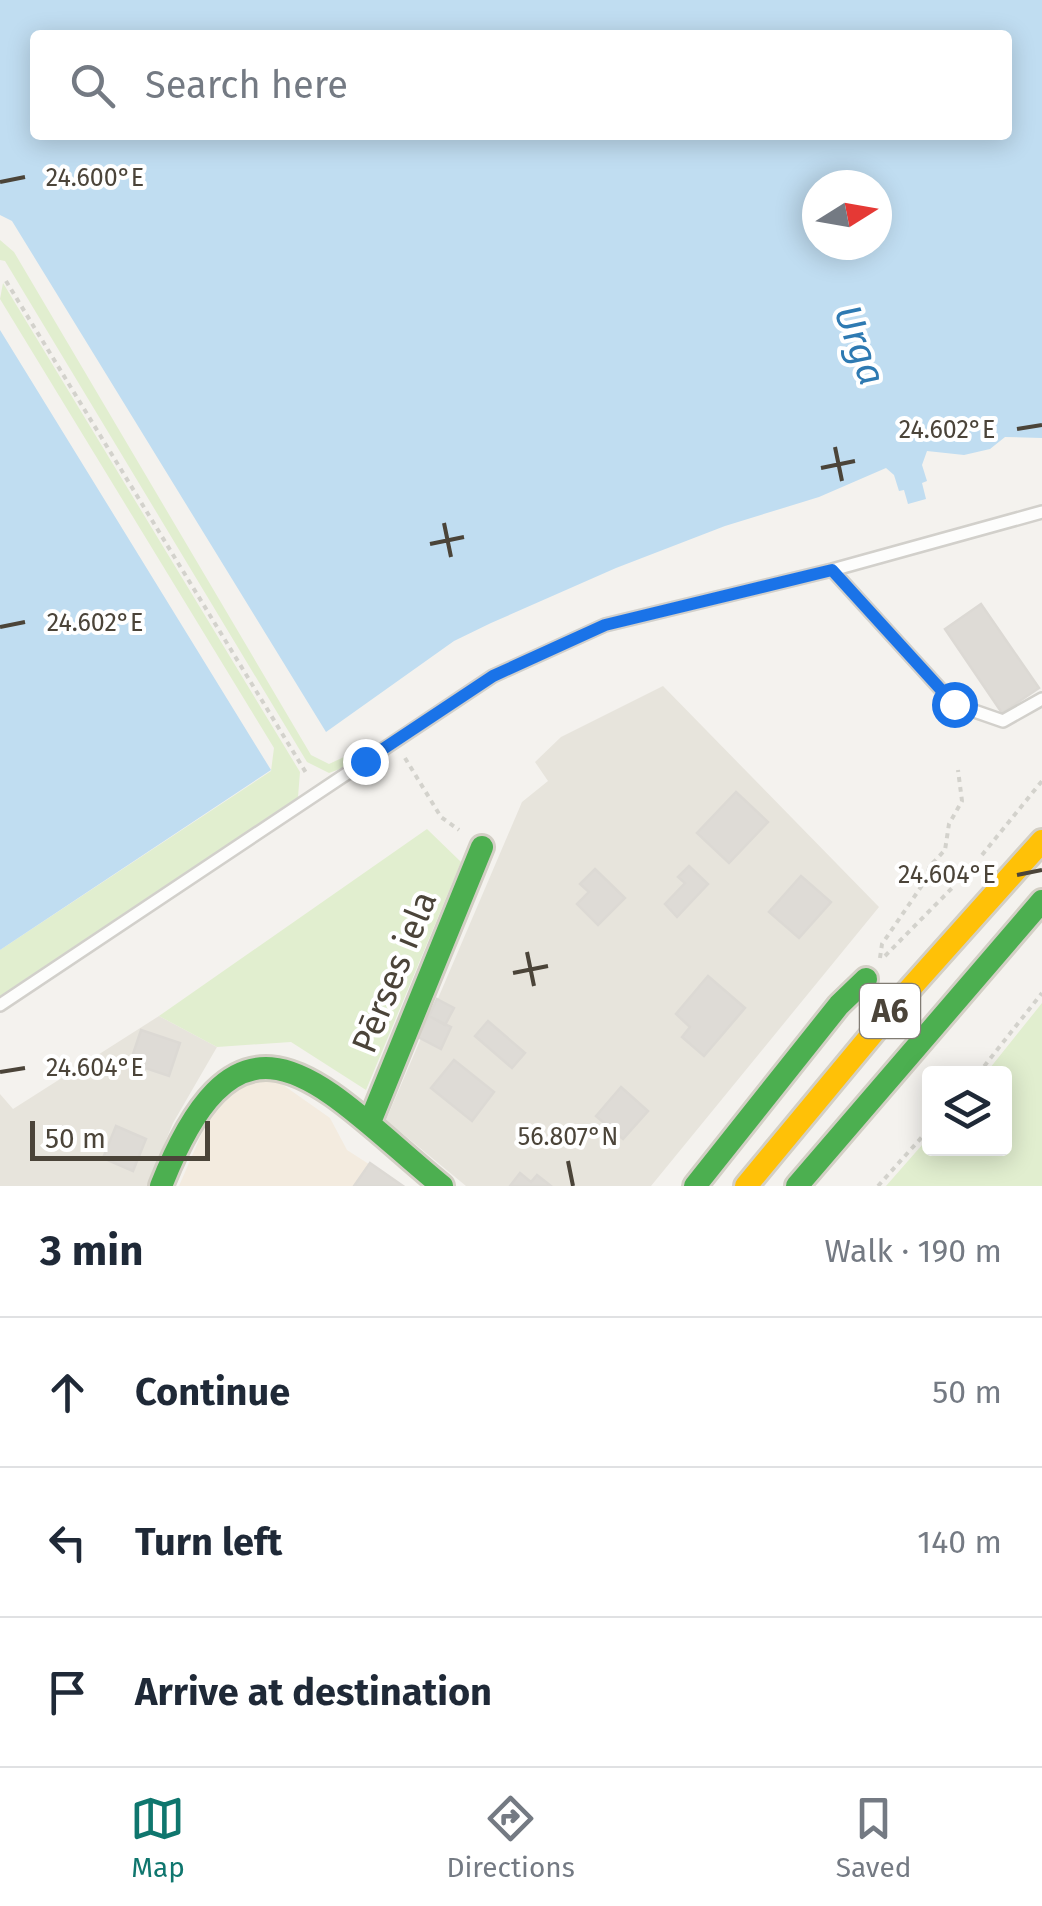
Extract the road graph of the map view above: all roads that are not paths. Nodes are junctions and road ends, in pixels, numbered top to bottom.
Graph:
1 (1042, 512) edge
2 (832, 570) junction
3 (1042, 699) edge
4 (1042, 841) edge
5 (482, 847) road end
6 (1042, 901) edge
7 (873, 971) road end
8 (0, 1005) edge
9 (370, 1122) junction
10 (161, 1186) edge
11 (442, 1186) edge
12 (694, 1186) edge
13 (746, 1186) edge
14 (797, 1186) edge

1 - 2 lane
2 - 3 lane
2 - 8 lane
4 - 13 main road, A6
5 - 9 main road, Pērses iela
6 - 14 main road, A6
7 - 12 main road
9 - 10 main road
9 - 11 main road

